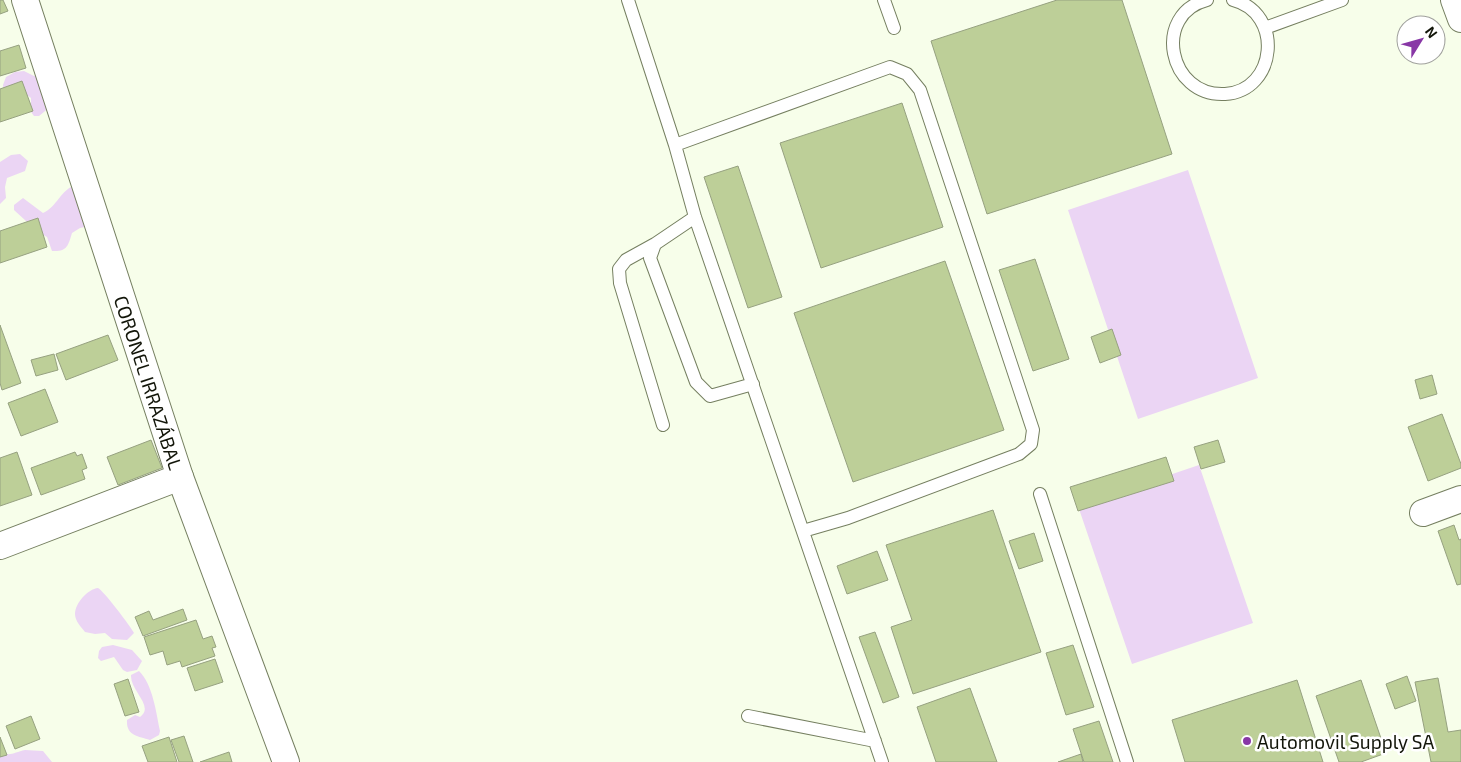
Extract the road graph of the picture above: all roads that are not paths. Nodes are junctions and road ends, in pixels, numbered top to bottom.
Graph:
1 (25, 0) edge
2 (628, 0) edge
3 (884, 0) edge
4 (1207, 0) edge
5 (1233, 0) edge
6 (1342, 0) edge
7 (1454, 0) edge
8 (1461, 19) edge
9 (894, 28) dead end
10 (1265, 28) junction
11 (675, 146) junction
12 (695, 217) junction
13 (654, 244) junction
14 (753, 384) junction
15 (664, 425) dead end
16 (180, 477) junction
17 (1040, 494) dead end
18 (1461, 499) edge
19 (1423, 513) dead end
20 (803, 532) junction
21 (0, 546) edge
22 (748, 716) dead end
23 (875, 741) junction
24 (286, 762) edge
25 (882, 762) edge
26 (1127, 762) edge

1 - 16 street, CORONEL IRRAZÁBAL
2 - 11 lane
3 - 9 lane
4 - 10 lane
5 - 10 lane
6 - 10 lane
7 - 8 street
11 - 12 lane
11 - 20 lane
12 - 13 lane
12 - 14 lane
13 - 14 lane
13 - 15 lane
14 - 20 lane
16 - 21 street
16 - 24 street, CORONEL IRRAZÁBAL
17 - 26 lane
18 - 19 street
20 - 23 lane
22 - 23 lane
23 - 25 lane

